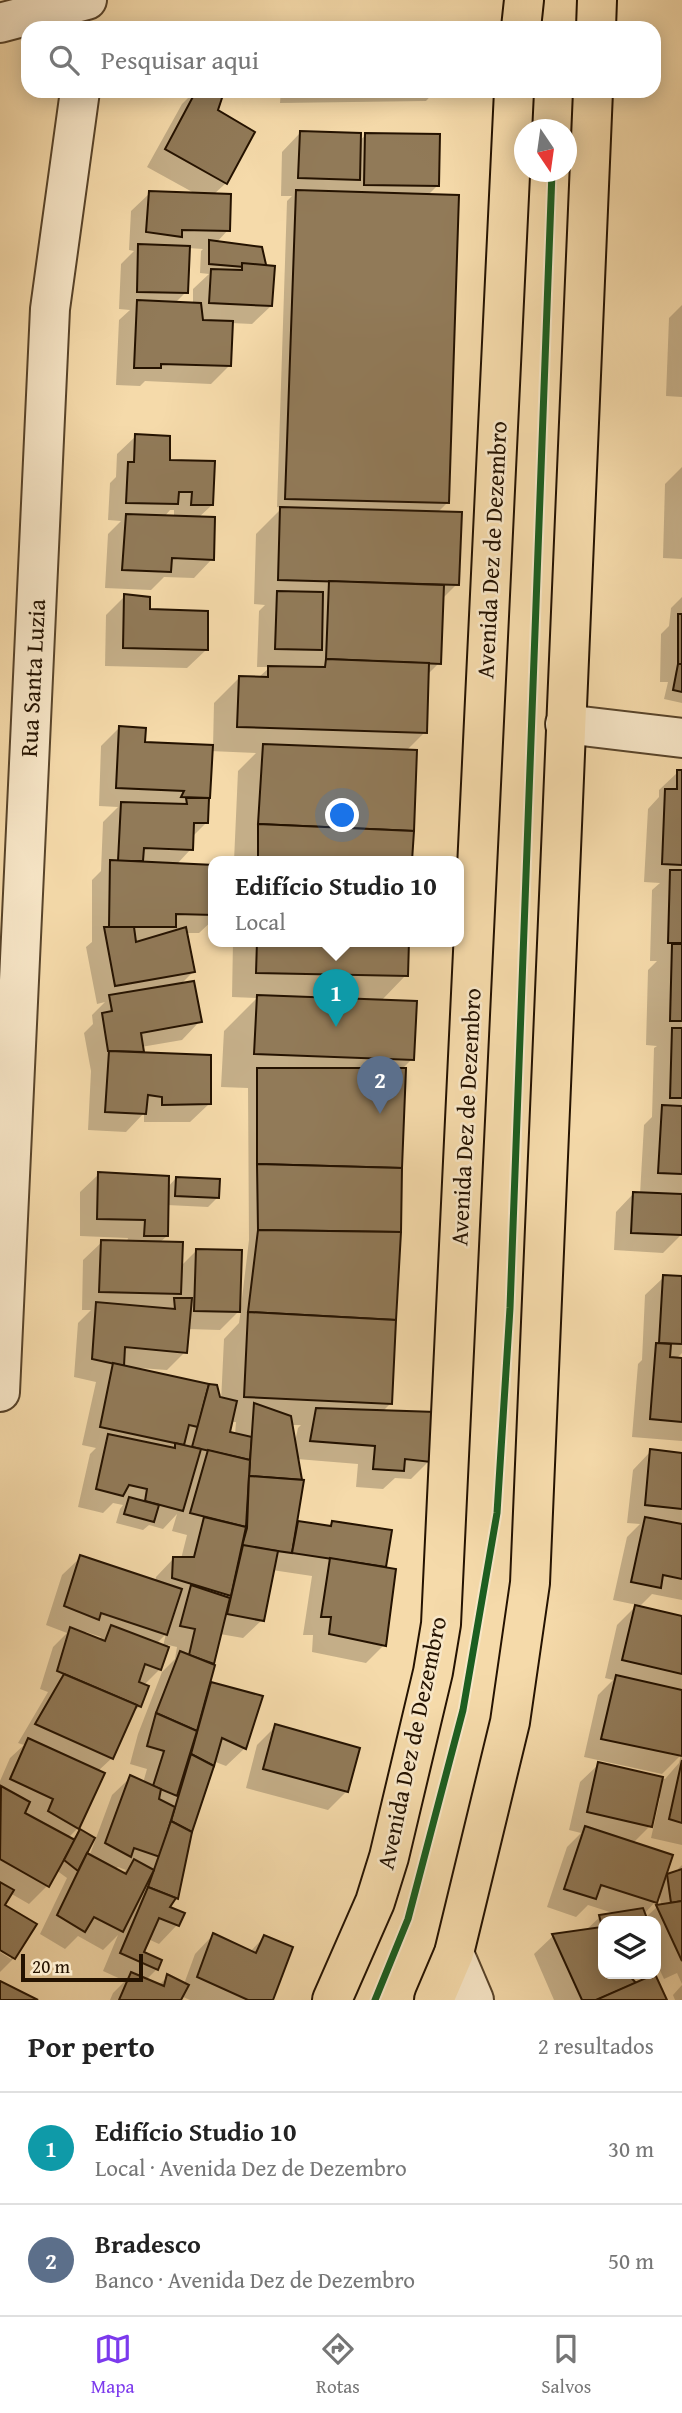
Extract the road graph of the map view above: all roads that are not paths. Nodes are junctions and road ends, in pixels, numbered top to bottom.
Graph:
1 (87, 0) edge
2 (93, 0) edge
3 (524, 0) edge
4 (597, 0) edge
5 (90, 21) edge
6 (522, 21) edge
7 (596, 21) edge
8 (0, 23) edge
9 (79, 98) edge
10 (514, 98) edge
11 (593, 98) edge
12 (565, 724) junction
13 (682, 738) edge
14 (0, 1392) edge
15 (454, 1953) junction
16 (332, 2000) edge
17 (435, 2000) edge
18 (474, 2000) edge

1 - 8 street
2 - 5 street
3 - 6 highway
4 - 7 highway
9 - 14 street, Rua Santa Luzia
10 - 16 highway, Avenida Dez de Dezembro
11 - 12 highway
12 - 13 street
12 - 15 highway
15 - 17 highway
15 - 18 street

